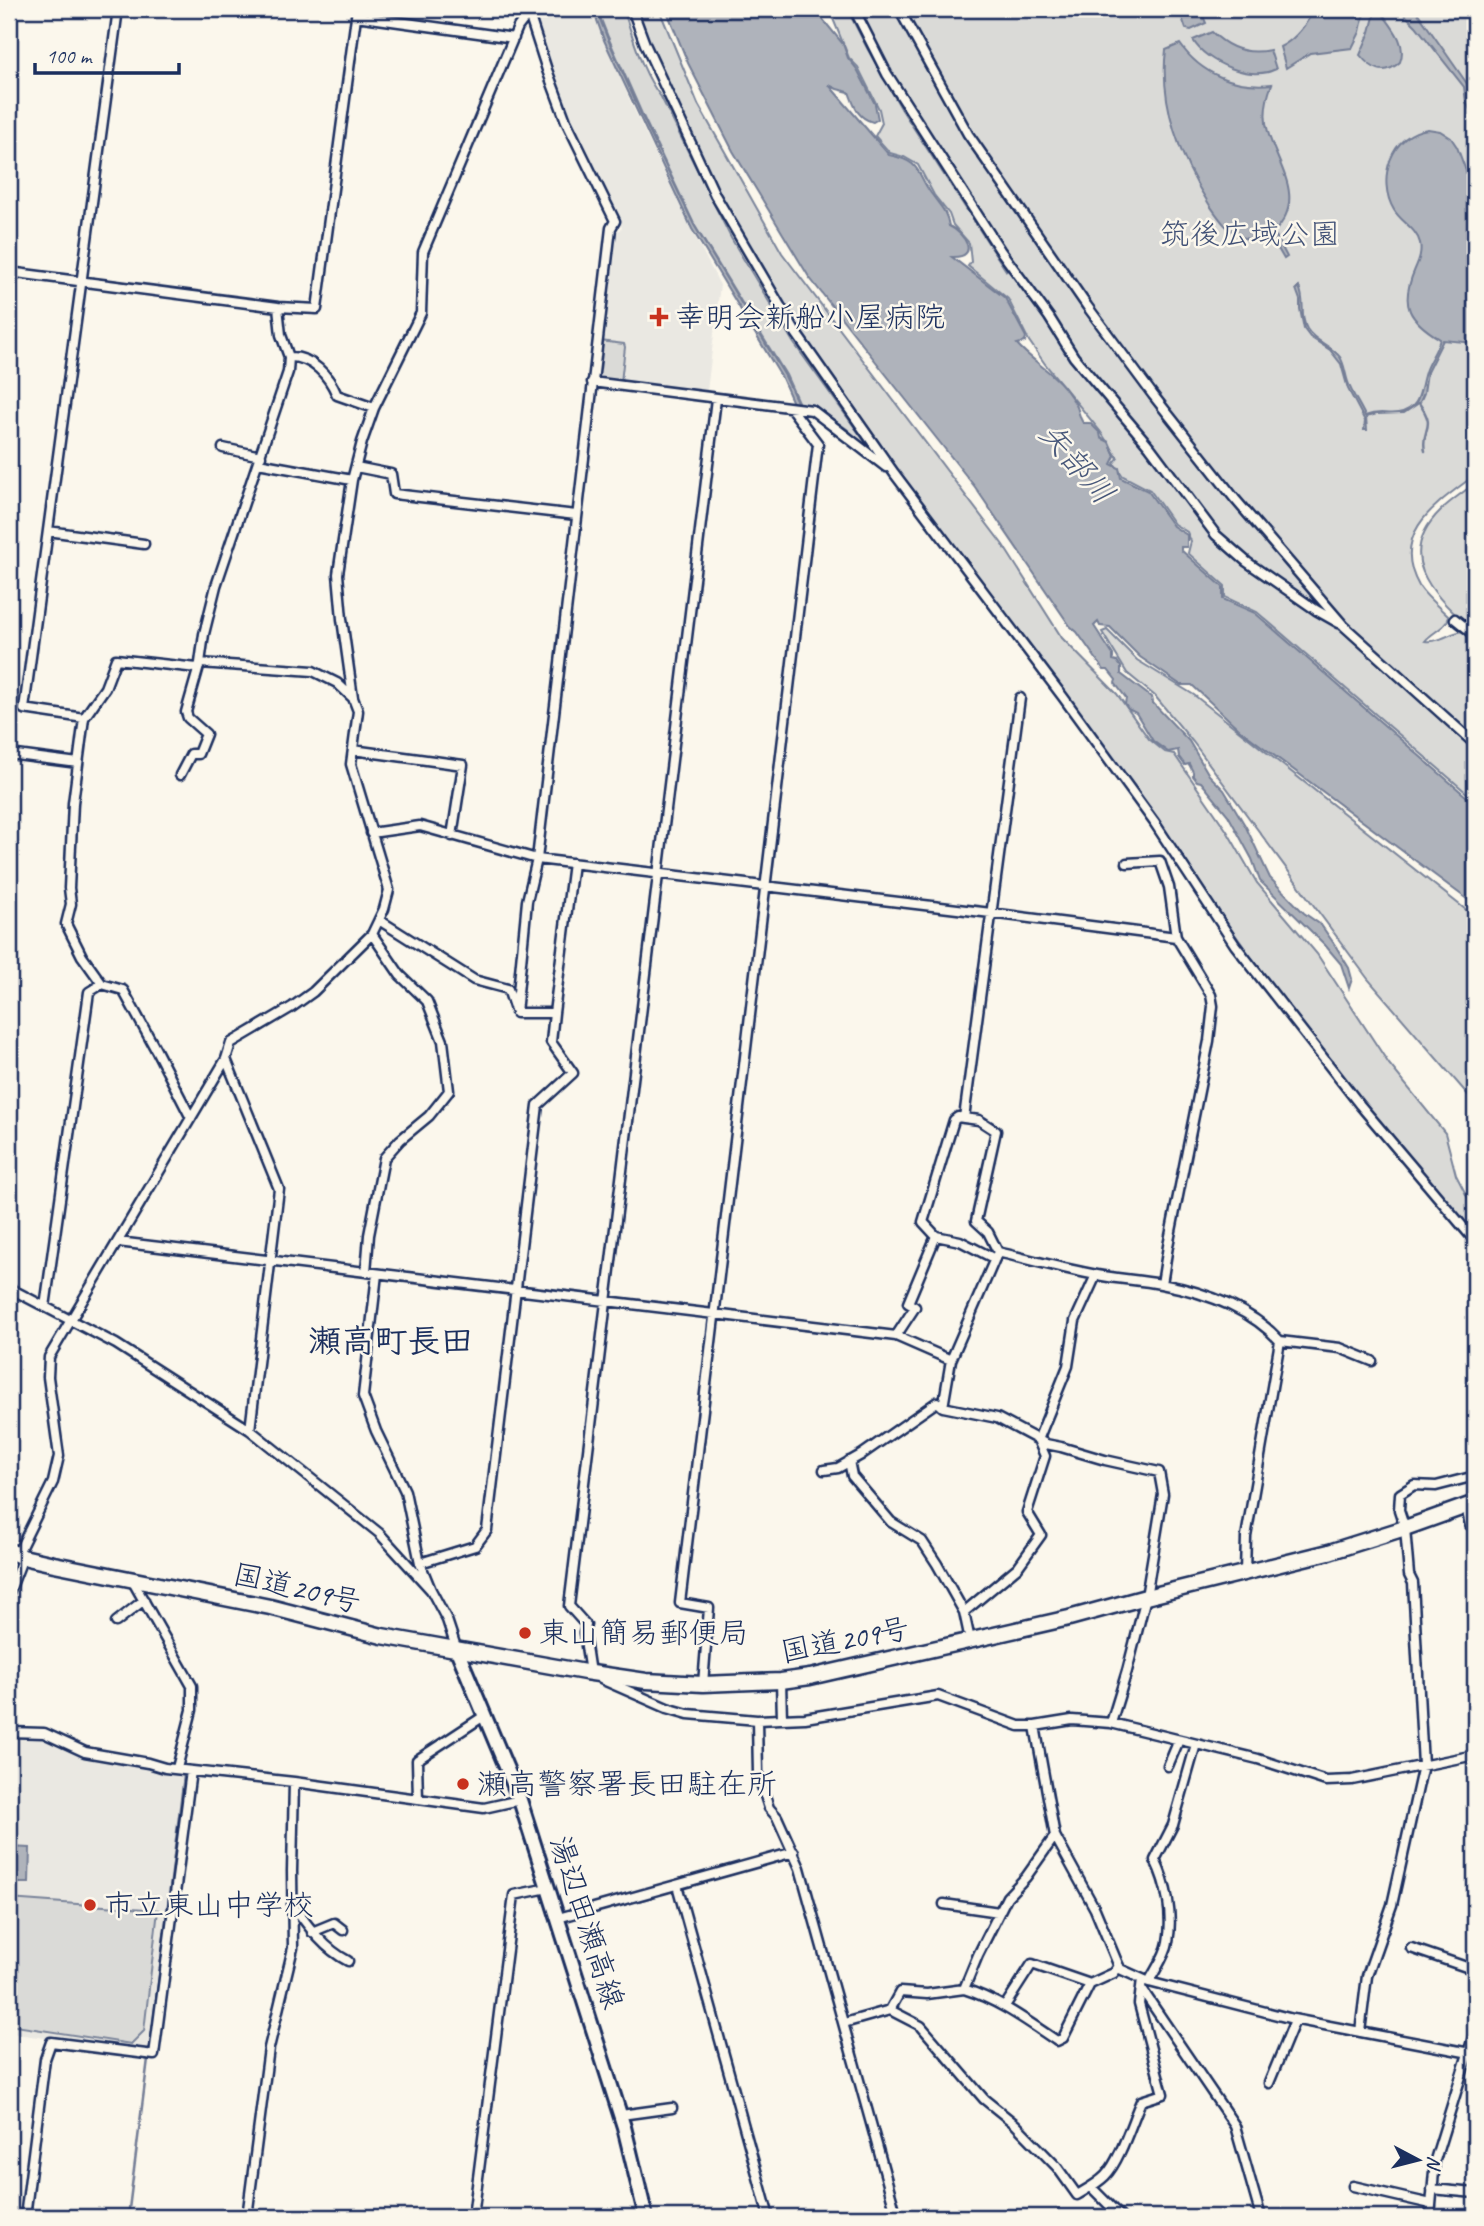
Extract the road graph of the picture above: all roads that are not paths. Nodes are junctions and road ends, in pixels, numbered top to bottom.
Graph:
1 (118, 9) edge
2 (632, 9) edge
3 (854, 9) edge
4 (899, 9) edge
5 (528, 11) edge
6 (357, 12) edge
7 (514, 38) junction
8 (9, 272) edge
9 (81, 282) junction
10 (278, 307) junction
11 (289, 357) junction
12 (592, 382) junction
13 (716, 398) junction
14 (374, 408) junction
15 (791, 408) junction
16 (223, 448) dead end
17 (259, 460) junction
18 (356, 467) junction
19 (894, 473) junction
20 (352, 480) junction
21 (576, 515) junction
22 (48, 531) junction
23 (144, 544) dead end
24 (1455, 619) dead end
25 (1344, 626) junction
26 (1475, 635) edge
27 (198, 666) junction
28 (353, 698) junction
29 (1020, 698) dead end
30 (84, 718) junction
31 (1475, 744) edge
32 (353, 750) junction
33 (9, 754) edge
34 (78, 763) junction
35 (180, 775) dead end
36 (371, 833) junction
37 (452, 836) junction
38 (537, 859) junction
39 (573, 863) junction
40 (1128, 863) dead end
41 (658, 874) junction
42 (765, 887) junction
43 (991, 913) junction
44 (379, 920) junction
45 (372, 934) junction
46 (1176, 937) junction
47 (102, 984) junction
48 (516, 1013) junction
49 (554, 1013) junction
50 (226, 1059) junction
51 (191, 1118) junction
52 (964, 1118) junction
53 (936, 1236) junction
54 (1475, 1241) edge
55 (118, 1242) junction
56 (997, 1255) junction
57 (269, 1260) junction
58 (366, 1272) junction
59 (377, 1274) junction
60 (1096, 1275) junction
61 (1162, 1284) junction
62 (9, 1288) edge
63 (515, 1290) junction
64 (606, 1301) junction
65 (45, 1307) junction
66 (714, 1314) junction
67 (70, 1321) junction
68 (896, 1336) junction
69 (1280, 1340) junction
70 (951, 1360) junction
71 (1372, 1361) dead end
72 (943, 1406) junction
73 (250, 1430) junction
74 (1038, 1440) junction
75 (849, 1461) junction
76 (824, 1470) dead end
77 (1475, 1476) edge
78 (1475, 1503) edge
79 (1468, 1516) dead end
80 (1475, 1523) edge
81 (1405, 1528) junction
82 (16, 1554) edge
83 (420, 1563) junction
84 (1245, 1572) junction
85 (132, 1580) junction
86 (431, 1590) junction
87 (9, 1593) edge
88 (1146, 1597) junction
89 (144, 1600) junction
90 (964, 1612) junction
91 (116, 1622) dead end
92 (970, 1640) junction
93 (457, 1650) junction
94 (587, 1673) junction
95 (781, 1681) junction
96 (703, 1685) junction
97 (484, 1716) junction
98 (782, 1719) junction
99 (757, 1720) junction
100 (1111, 1723) junction
101 (1035, 1726) junction
102 (9, 1732) edge
103 (1179, 1740) junction
104 (1196, 1744) junction
105 (1475, 1755) edge
106 (1423, 1765) junction
107 (1168, 1766) dead end
108 (177, 1768) junction
109 (191, 1771) junction
110 (294, 1782) junction
111 (418, 1799) junction
112 (520, 1800) junction
113 (1055, 1836) junction
114 (794, 1852) junction
115 (677, 1885) junction
116 (548, 1888) junction
117 (292, 1904) junction
118 (944, 1904) dead end
119 (999, 1912) junction
120 (558, 1918) junction
121 (343, 1930) dead end
122 (312, 1932) junction
123 (1411, 1948) dead end
124 (348, 1961) dead end
125 (1119, 1966) junction
126 (1475, 1970) edge
127 (1144, 1983) junction
128 (1090, 1984) junction
129 (964, 1989) junction
130 (1005, 2006) junction
131 (890, 2010) junction
132 (1294, 2020) junction
133 (844, 2023) junction
134 (1475, 2031) edge
135 (1360, 2032) junction
136 (1472, 2054) edge
137 (1269, 2083) dead end
138 (672, 2108) dead end
139 (621, 2115) junction
140 (1353, 2186) dead end
141 (1091, 2187) junction
142 (1432, 2189) junction
143 (1475, 2193) edge
144 (1431, 2204) junction
145 (9, 2216) edge
146 (15, 2217) edge
147 (25, 2217) edge
148 (247, 2217) edge
149 (473, 2217) edge
150 (646, 2217) edge
151 (769, 2217) edge
152 (897, 2217) edge
153 (1121, 2217) edge
154 (1261, 2217) edge
155 (1430, 2217) edge

1 - 9 street
2 - 19 street
3 - 25 street
4 - 25 street
5 - 7 street
5 - 12 street
6 - 7 street
6 - 10 street
7 - 14 street
8 - 9 street
9 - 10 street
9 - 22 street
10 - 11 street
11 - 14 street
11 - 17 street
12 - 13 street
12 - 21 street
13 - 15 street
13 - 41 street
14 - 18 street
15 - 19 street
15 - 42 street
16 - 17 street
17 - 20 street
17 - 27 street
18 - 20 street
18 - 21 street
19 - 54 street
20 - 28 street
21 - 38 street
22 - 23 street
22 - 30 street
24 - 26 street
25 - 31 street
27 - 28 street
27 - 30 street
27 - 35 street
28 - 32 street
29 - 43 street
30 - 34 street
32 - 36 street
32 - 37 street
33 - 34 street
34 - 47 street
36 - 37 street
36 - 44 street
37 - 38 street
38 - 39 street
38 - 48 street
39 - 41 street
39 - 49 street
40 - 46 street
41 - 42 street
41 - 64 street
42 - 43 street
42 - 66 street
43 - 46 street
43 - 52 street
44 - 45 street
44 - 48 street
45 - 50 street
45 - 58 street
46 - 61 street
47 - 51 street
47 - 65 street
48 - 49 street
49 - 63 street
50 - 51 street
50 - 57 street
51 - 55 street
52 - 53 street
52 - 56 street
53 - 56 street
53 - 68 street
55 - 57 street
55 - 67 street
56 - 60 street
56 - 70 street
57 - 58 street
57 - 73 street
58 - 59 street
59 - 63 street
59 - 83 street
60 - 61 street
60 - 74 street
61 - 69 street
62 - 65 street
63 - 64 street
63 - 83 street
64 - 66 street
64 - 94 street
65 - 67 street
66 - 68 street
66 - 96 street
67 - 73 street
67 - 82 street
68 - 70 street
69 - 71 street
69 - 84 street
70 - 72 street
72 - 74 street
72 - 75 street
73 - 86 street
74 - 88 street
74 - 90 street
75 - 76 street
75 - 90 street
77 - 81 street
78 - 81 highway, 国道209号
79 - 80 street
81 - 84 highway, 国道209号
81 - 106 street
82 - 85 highway, 国道209号
82 - 87 street
83 - 86 street
84 - 88 highway, 国道209号
85 - 89 street
85 - 93 highway, 国道209号
86 - 93 street
88 - 92 highway, 国道209号
88 - 100 street
89 - 91 street
89 - 108 street
90 - 92 street
92 - 95 highway, 国道209号
93 - 94 highway, 国道209号
93 - 97 main road, 湯辺田瀬高線
94 - 96 highway, 国道209号
94 - 99 street
95 - 96 highway, 国道209号
95 - 98 street
97 - 111 street
97 - 112 main road, 湯辺田瀬高線
98 - 99 street
98 - 101 street
99 - 114 street
100 - 101 street
100 - 103 street
101 - 113 street
102 - 108 street
103 - 104 street
103 - 107 street
104 - 106 street
104 - 127 street
105 - 106 street
106 - 135 street
108 - 109 street
109 - 110 street
109 - 147 street
110 - 111 street
110 - 117 street
111 - 112 street
112 - 116 main road, 湯辺田瀬高線
113 - 119 street
113 - 125 street
114 - 115 street
114 - 133 street
115 - 120 street
115 - 151 street
116 - 120 main road, 湯辺田瀬高線
116 - 149 street
117 - 122 street
117 - 148 street
118 - 119 street
119 - 129 street
120 - 139 main road, 湯辺田瀬高線
121 - 122 street
122 - 124 street
123 - 126 street
125 - 127 street
125 - 128 street
127 - 132 street
127 - 141 street
127 - 154 street
128 - 130 street
128 - 130 street
129 - 130 street
129 - 131 street
131 - 133 street
131 - 141 street
132 - 135 street
132 - 137 street
133 - 152 street
134 - 136 street
135 - 136 street
136 - 142 street
138 - 139 street
139 - 150 main road, 湯辺田瀬高線
140 - 144 street
141 - 153 street
142 - 143 street
142 - 144 street
144 - 155 street
145 - 146 street

